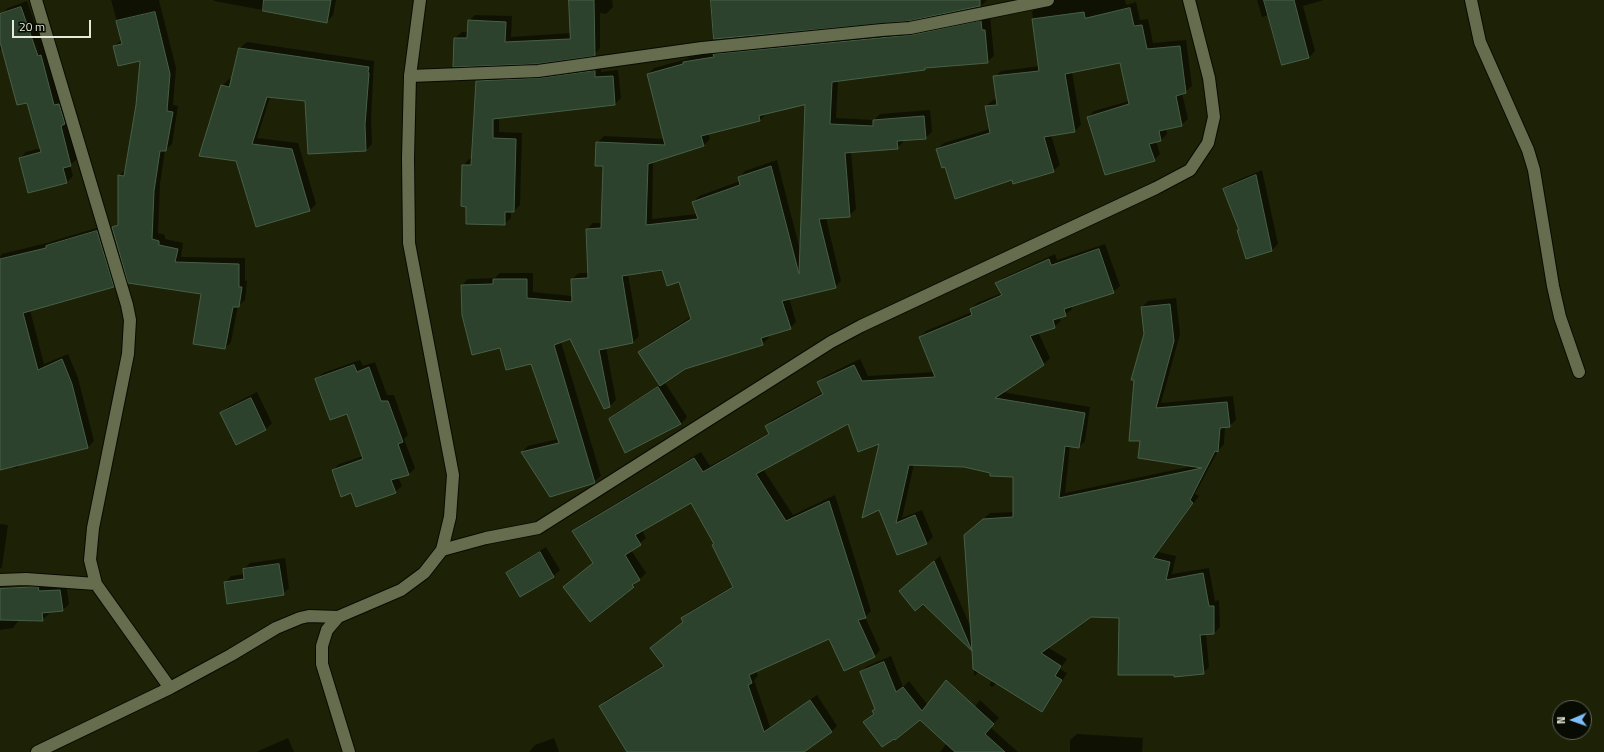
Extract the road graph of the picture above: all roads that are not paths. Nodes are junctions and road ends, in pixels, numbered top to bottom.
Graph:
1 (36, 0) edge
2 (420, 0) edge
3 (1048, 0) edge
4 (1189, 0) edge
5 (1471, 0) edge
6 (410, 76) junction
7 (1579, 372) dead end
8 (442, 550) junction
9 (0, 580) edge
10 (96, 584) junction
11 (338, 617) junction
12 (170, 688) junction
13 (36, 752) edge
14 (349, 752) edge

1 - 10 street
2 - 6 street
3 - 6 street
4 - 8 street
5 - 7 street
6 - 8 street
8 - 11 street
9 - 10 street
10 - 12 street
11 - 12 street
11 - 14 street
12 - 13 street

